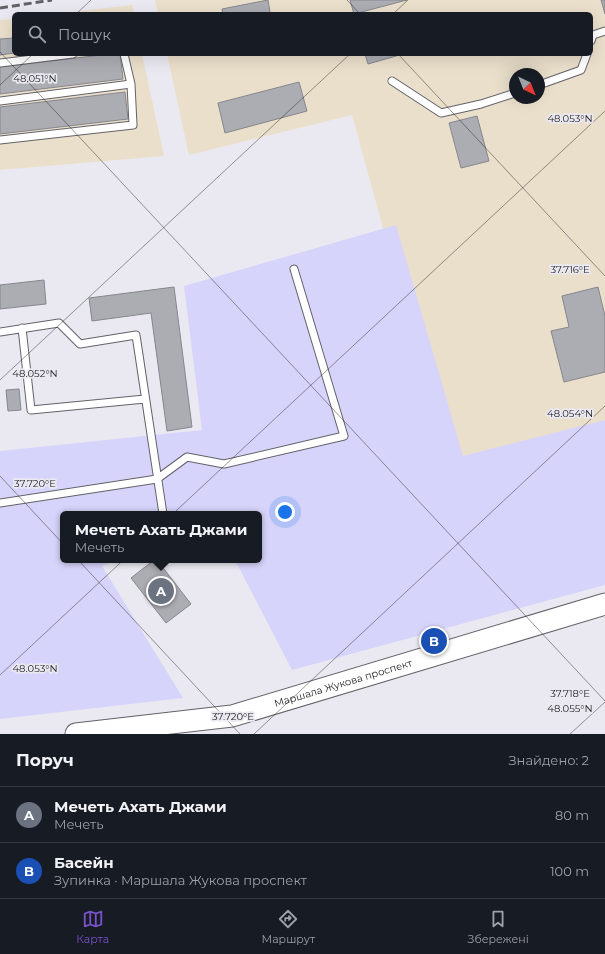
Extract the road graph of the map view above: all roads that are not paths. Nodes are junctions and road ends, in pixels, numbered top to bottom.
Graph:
1 (605, 32) edge
2 (593, 35) edge
3 (57, 56) edge
4 (124, 56) edge
5 (586, 56) edge
6 (0, 63) edge
7 (392, 81) dead end
8 (545, 82) edge
9 (131, 84) junction
10 (509, 95) edge
11 (0, 101) edge
12 (0, 140) edge
13 (294, 269) dead end
14 (22, 328) junction
15 (0, 332) edge
16 (145, 399) junction
17 (157, 479) junction
18 (0, 503) edge
19 (162, 511) edge
20 (605, 604) edge
21 (76, 734) edge

1 - 2 lane
3 - 6 lane
4 - 9 lane
5 - 8 lane
7 - 10 lane
9 - 11 lane
9 - 12 lane
13 - 17 lane
14 - 15 lane
14 - 16 lane
14 - 16 lane
16 - 17 lane
17 - 18 lane
17 - 19 lane
20 - 21 street, Маршала Жукова проспект

